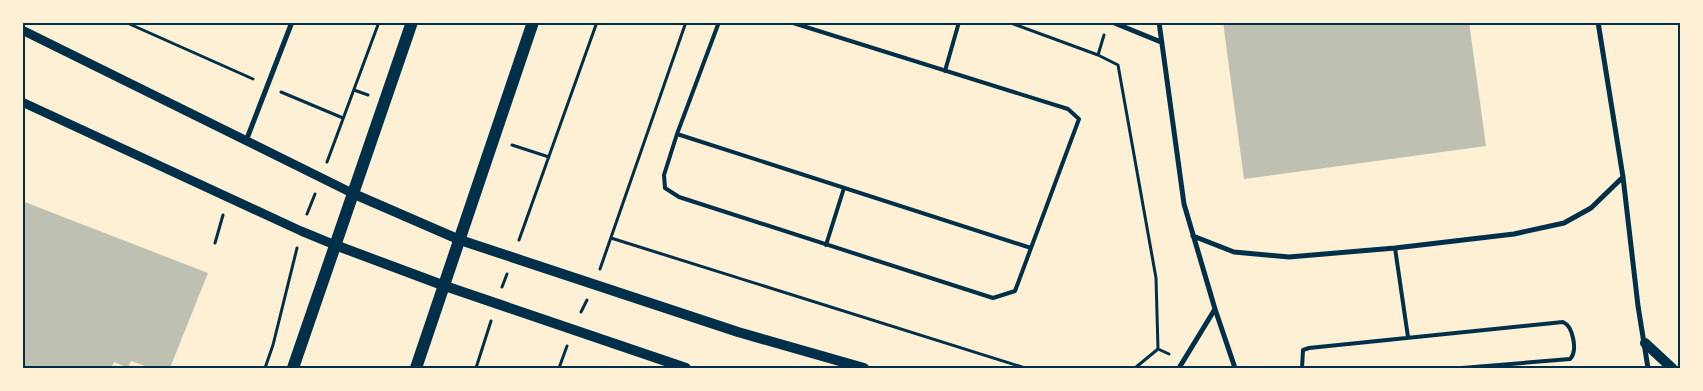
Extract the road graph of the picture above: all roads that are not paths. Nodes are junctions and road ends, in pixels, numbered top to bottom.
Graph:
1 (292, 22) edge
2 (412, 22) edge
3 (533, 22) edge
4 (718, 22) edge
5 (790, 22) edge
6 (959, 22) edge
7 (1112, 22) edge
8 (1159, 22) edge
9 (1598, 22) edge
10 (22, 30) edge
11 (1161, 42) junction
12 (944, 71) junction
13 (22, 102) edge
14 (677, 134) junction
15 (246, 141) junction
16 (1623, 176) junction
17 (844, 188) junction
18 (354, 194) junction
19 (1193, 236) junction
20 (460, 240) junction
21 (335, 245) junction
22 (826, 245) junction
23 (1030, 248) junction
24 (1395, 248) junction
25 (444, 286) junction
26 (1215, 309) junction
27 (1408, 337) junction
28 (1645, 343) junction
29 (294, 368) edge
30 (416, 368) edge
31 (686, 368) edge
32 (864, 368) edge
33 (1179, 368) edge
34 (1235, 368) edge
35 (1302, 368) edge
36 (1462, 368) edge
37 (1648, 368) edge
38 (1672, 368) edge

1 - 15 street
2 - 18 main road
3 - 20 main road
4 - 14 lane
5 - 12 lane
6 - 12 lane
7 - 11 street
8 - 11 street
9 - 16 street
10 - 15 street
11 - 19 street
12 - 23 lane
13 - 21 street
14 - 17 lane
14 - 22 lane
15 - 18 street
16 - 24 street
16 - 28 street
17 - 22 lane
17 - 23 lane
18 - 20 main road
18 - 21 main road
19 - 24 street
19 - 26 street
20 - 25 main road
20 - 32 main road
21 - 25 main road
21 - 29 main road
22 - 23 lane
24 - 27 lane
25 - 30 main road
25 - 31 main road
26 - 33 street
26 - 34 street
27 - 35 lane
27 - 36 lane
28 - 37 street
28 - 38 main road

